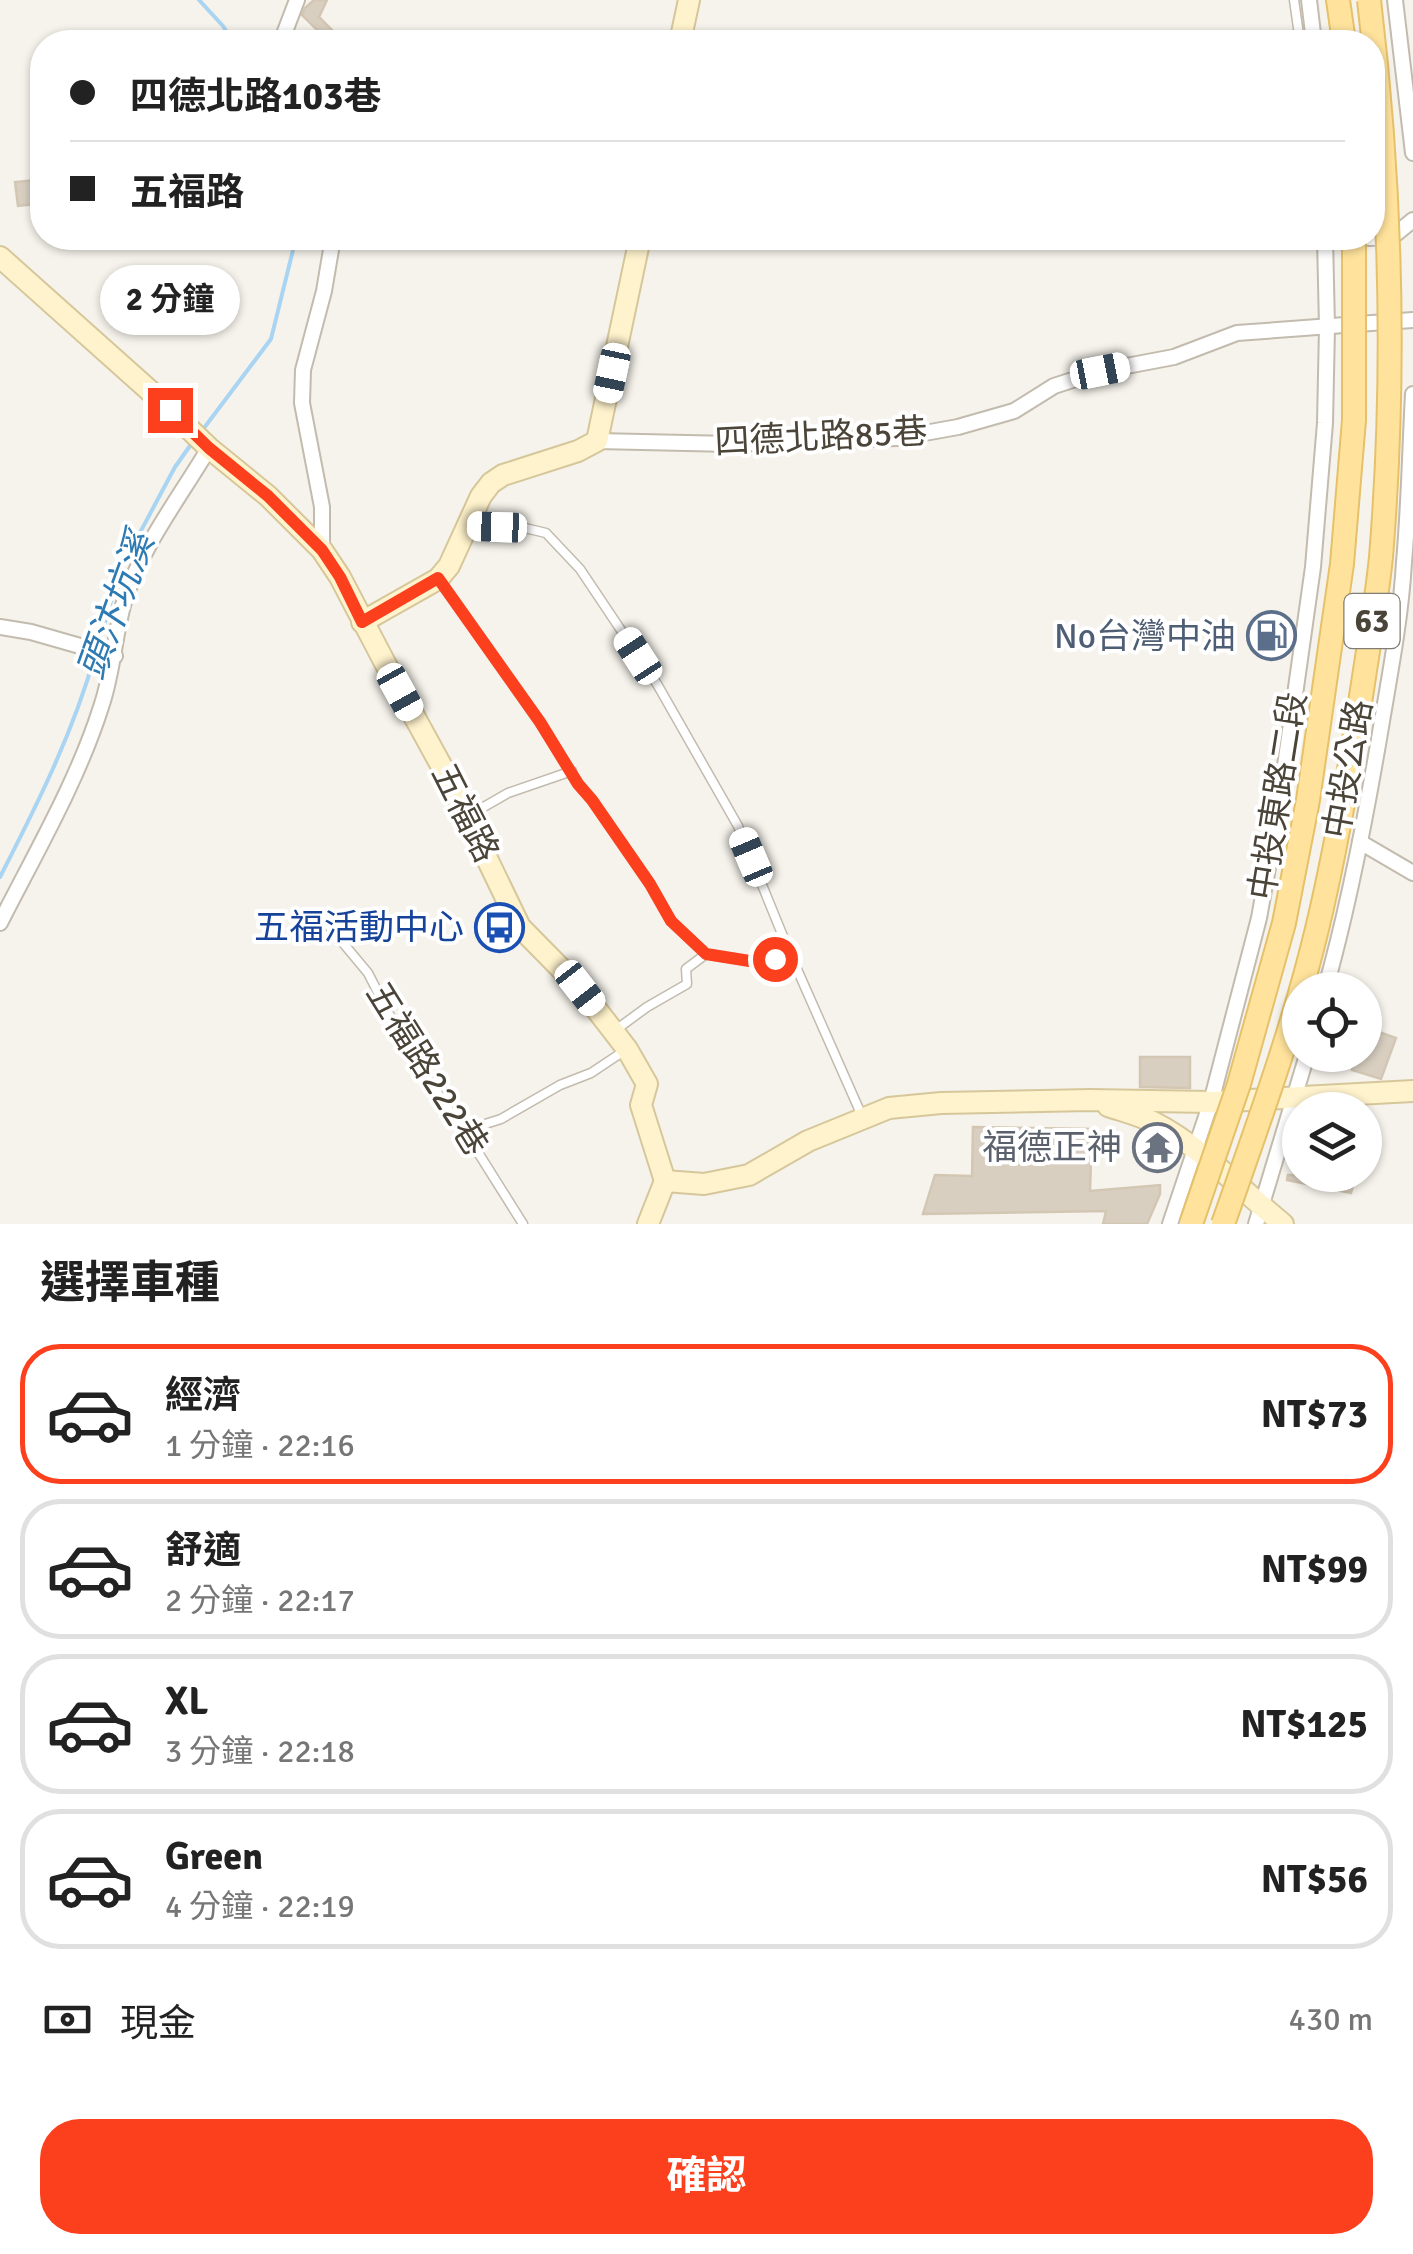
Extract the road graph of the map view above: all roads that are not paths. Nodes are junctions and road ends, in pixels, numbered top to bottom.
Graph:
1 (298, 0) edge
2 (689, 0) edge
3 (1294, 0) edge
4 (1310, 0) edge
5 (1338, 0) edge
6 (1369, 0) edge
7 (1395, 0) edge
8 (287, 30) edge
9 (683, 30) edge
10 (1298, 30) edge
11 (1313, 30) edge
12 (1342, 30) edge
13 (1372, 30) edge
14 (1413, 153) edge
15 (1385, 187) edge
16 (1413, 220) edge
17 (1385, 237) edge
18 (331, 250) edge
19 (637, 250) edge
20 (1324, 250) edge
21 (1354, 250) edge
22 (0, 257) edge
23 (1413, 320) edge
24 (1327, 327) junction
25 (1413, 394) edge
26 (597, 440) junction
27 (209, 448) junction
28 (469, 526) junction
29 (322, 550) junction
30 (438, 578) junction
31 (362, 622) junction
32 (0, 628) edge
33 (115, 656) junction
34 (572, 770) junction
35 (468, 816) junction
36 (1360, 842) junction
37 (1413, 874) edge
38 (323, 919) dead end
39 (0, 923) edge
40 (789, 951) junction
41 (706, 954) junction
42 (1330, 972) edge
43 (613, 1031) junction
44 (627, 1049) junction
45 (1413, 1091) edge
46 (1382, 1093) edge
47 (1282, 1099) edge
48 (1090, 1100) junction
49 (1211, 1102) junction
50 (863, 1118) junction
51 (463, 1131) junction
52 (1282, 1138) edge
53 (1195, 1150) junction
54 (664, 1180) junction
55 (1258, 1215) edge
56 (523, 1224) edge
57 (648, 1224) edge
58 (1170, 1224) edge
59 (1190, 1224) edge
60 (1224, 1224) edge
61 (1283, 1224) edge

1 - 8 street
2 - 9 street
3 - 10 lane
4 - 11 street
5 - 12 main road
6 - 13 main road, 中投公路 / 63, bridge
7 - 14 street
15 - 60 main road, 中投公路 / 63, bridge
16 - 17 street
18 - 29 street
19 - 26 street
20 - 24 street, 中投東路二段
21 - 59 main road, 中投公路 / 63, bridge
22 - 27 street, 五福路
23 - 24 street, 四德北路85巷
24 - 26 street, 四德北路85巷
24 - 49 street, 中投東路二段
25 - 36 street
26 - 28 street
27 - 29 street, 五福路
27 - 33 street
28 - 30 street
28 - 40 lane
29 - 31 street, 五福路
30 - 31 street
30 - 34 lane
31 - 35 street, 五福路
32 - 33 street
33 - 39 street
34 - 35 lane
34 - 41 lane
35 - 43 street, 五福路
36 - 37 street
36 - 42 street
38 - 51 lane, 五福路222巷
40 - 41 lane
40 - 50 lane
41 - 43 lane
43 - 44 street, 五福路
44 - 51 lane
44 - 54 street, 五福路
45 - 46 street
47 - 49 street
48 - 49 street
48 - 50 street
48 - 53 street
49 - 53 street, 中投東路二段
50 - 54 street
51 - 56 lane, 五福路222巷
52 - 55 street
53 - 55 street
53 - 58 street, 中投東路二段
54 - 57 street
55 - 61 street

